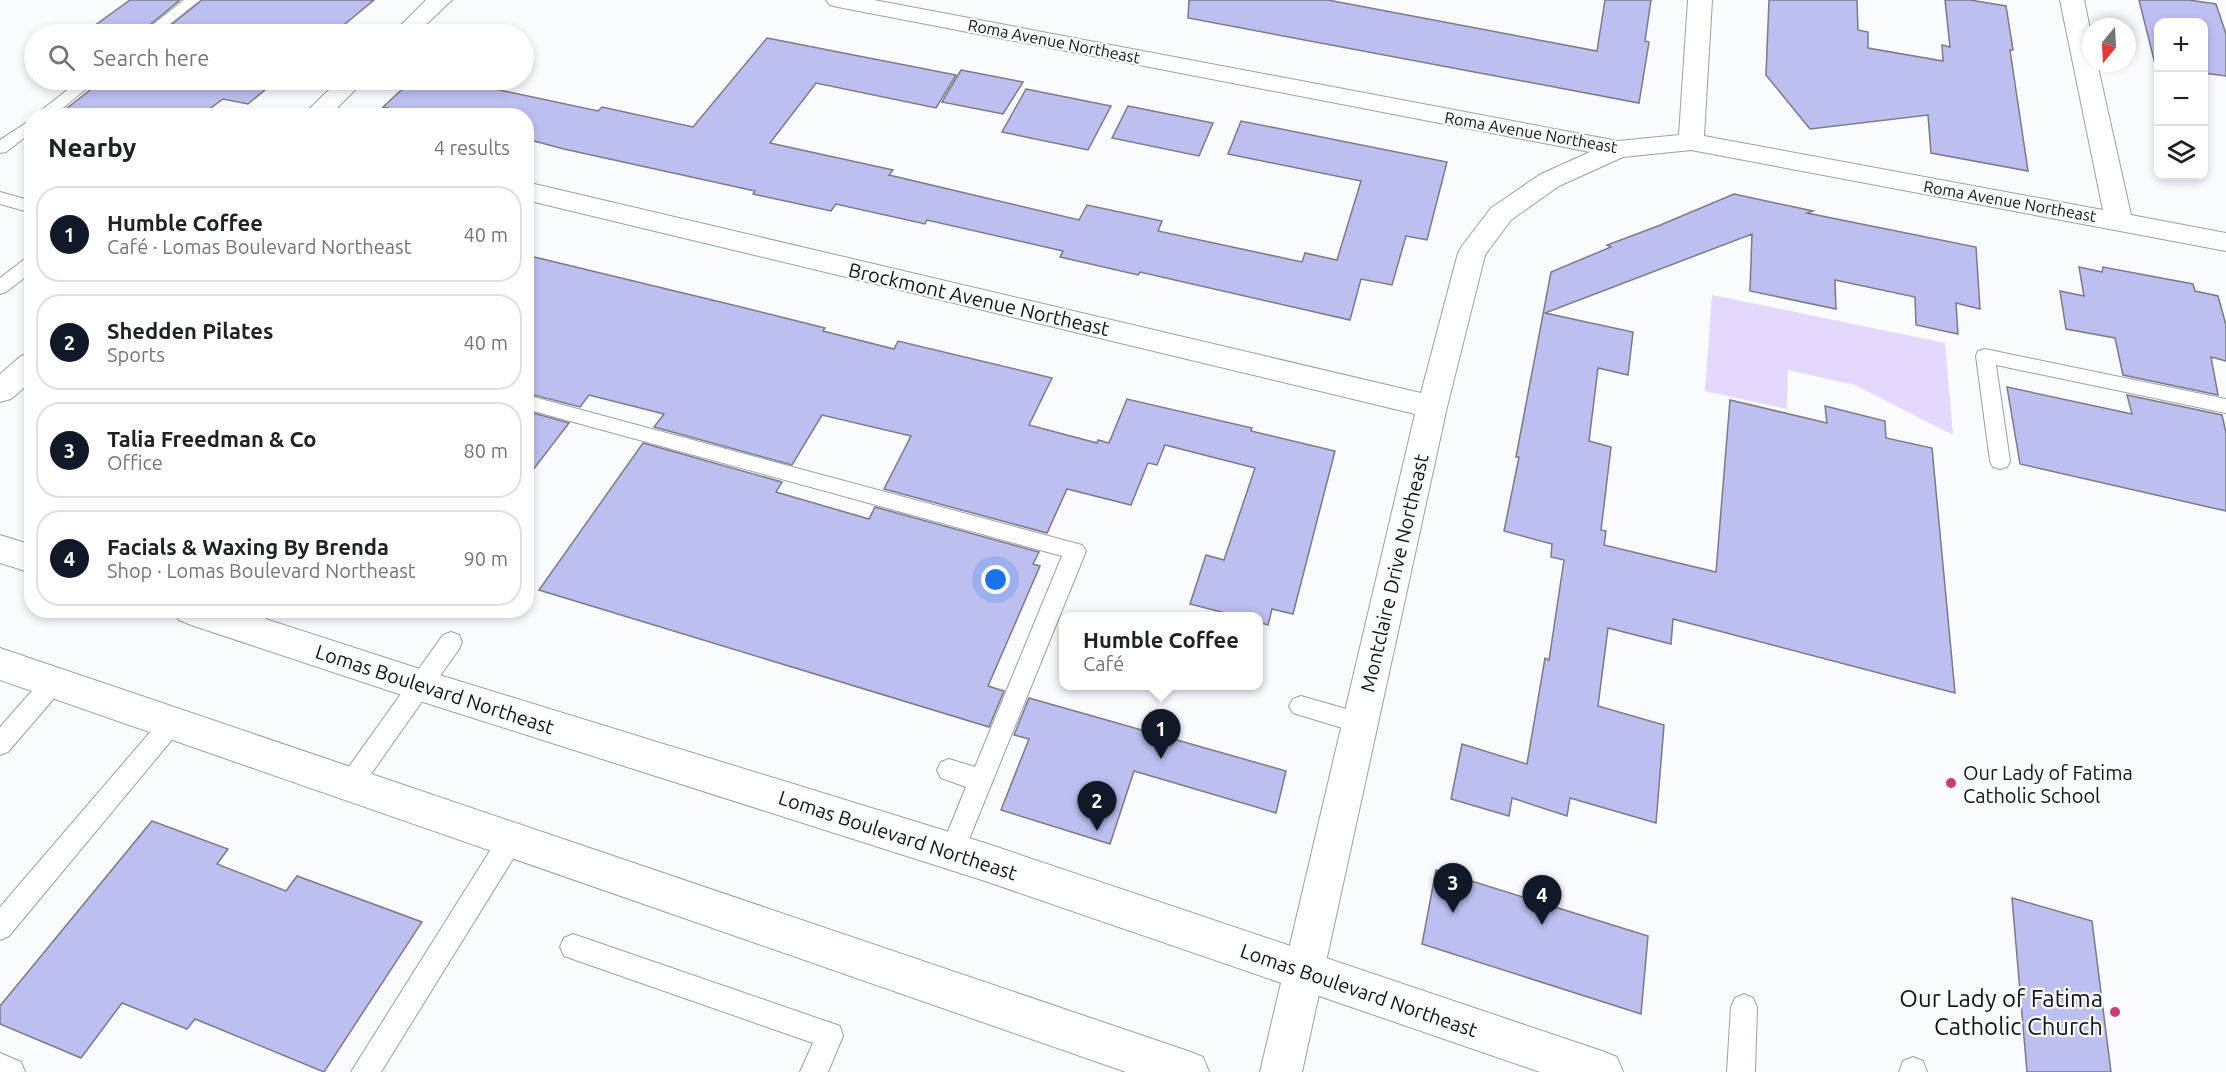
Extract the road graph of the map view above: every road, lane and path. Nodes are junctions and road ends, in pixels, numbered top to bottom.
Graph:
1 (193, 0) edge
2 (440, 0) edge
3 (838, 0) edge
4 (1700, 0) edge
5 (2072, 0) edge
6 (161, 24) edge
7 (413, 24) edge
8 (76, 90) edge
9 (342, 90) edge
10 (52, 108) edge
11 (323, 108) edge
12 (24, 130) edge
13 (1691, 142) junction
14 (0, 148) edge
15 (1618, 149) junction
16 (534, 193) edge
17 (0, 198) edge
18 (24, 205) edge
19 (2119, 221) junction
20 (2226, 242) edge
21 (24, 268) edge
22 (0, 288) edge
23 (24, 371) edge
24 (0, 391) edge
25 (534, 405) edge
26 (2226, 406) edge
27 (1432, 407) junction
28 (2000, 461) dead end
29 (0, 549) edge
30 (24, 556) edge
31 (253, 619) edge
32 (451, 642) dead end
33 (0, 664) edge
34 (54, 682) junction
35 (420, 685) junction
36 (1300, 706) dead end
37 (1359, 722) junction
38 (172, 723) junction
39 (0, 744) edge
40 (949, 770) dead end
41 (981, 780) junction
42 (351, 783) junction
43 (512, 838) junction
44 (952, 851) junction
45 (0, 927) edge
46 (573, 947) dead end
47 (1304, 972) junction
48 (1744, 1007) dead end
49 (0, 1067) edge
50 (11, 1072) edge
51 (366, 1072) edge
52 (814, 1072) edge
53 (1188, 1072) edge
54 (1281, 1072) edge
55 (1602, 1072) edge
56 (1741, 1072) edge

1 - 6 lane
2 - 7 street
3 - 15 street, Roma Avenue Northeast
4 - 13 street
5 - 19 street
8 - 10 lane
9 - 11 street
12 - 14 lane
13 - 15 street, Roma Avenue Northeast
13 - 19 street, Roma Avenue Northeast
15 - 27 street, Montclaire Drive Northeast
16 - 27 street, Brockmont Avenue Northeast
17 - 18 lane
19 - 20 street, Roma Avenue Northeast
21 - 22 lane
23 - 24 street
25 - 41 lane
26 - 28 lane
27 - 37 street, Montclaire Drive Northeast
29 - 30 street
31 - 35 street, Lomas Boulevard Northeast
32 - 35 lane
33 - 34 street
34 - 38 street
34 - 39 lane
35 - 42 lane
35 - 44 street, Lomas Boulevard Northeast
36 - 37 lane
37 - 47 street, Montclaire Drive Northeast
38 - 42 street
38 - 45 lane
40 - 41 lane
41 - 44 lane
42 - 43 street
43 - 51 lane
43 - 53 street
44 - 47 street, Lomas Boulevard Northeast
46 - 52 lane
47 - 54 street, Montclaire Drive Northeast
47 - 55 street, Lomas Boulevard Northeast
48 - 56 lane
49 - 50 lane

